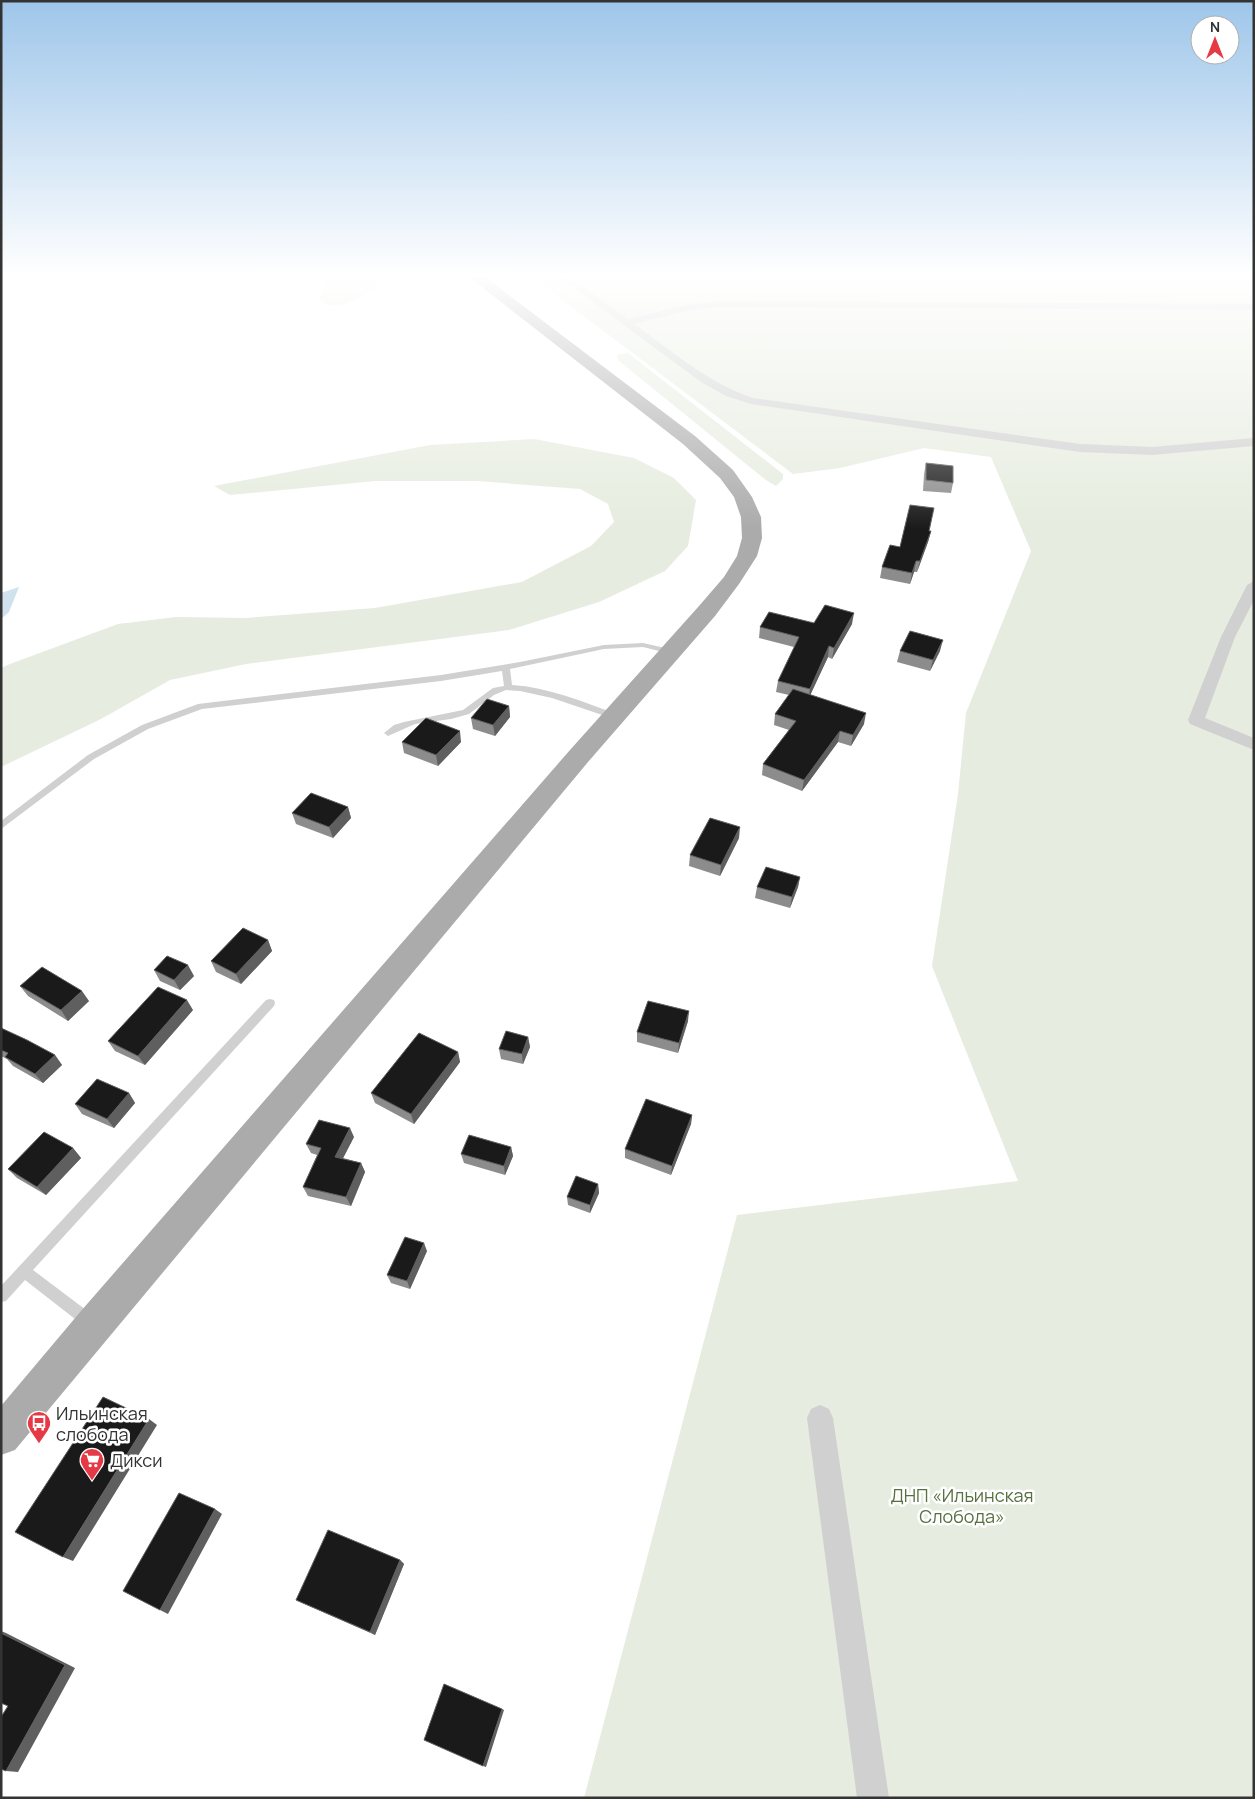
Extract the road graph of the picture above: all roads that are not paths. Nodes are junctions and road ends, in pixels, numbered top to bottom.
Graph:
1 (585, 361) edge
2 (680, 361) edge
3 (1254, 442) edge
4 (1254, 585) edge
5 (671, 652) junction
6 (506, 668) junction
7 (508, 688) junction
8 (614, 716) junction
9 (388, 733) dead end
10 (1254, 745) edge
11 (1, 826) edge
12 (270, 1003) dead end
13 (24, 1272) junction
14 (1, 1296) edge
15 (94, 1324) junction
16 (820, 1418) dead end
17 (1, 1436) edge
18 (873, 1798) edge

1 - 5 main road
2 - 3 street
4 - 10 street
5 - 6 lane
5 - 8 main road
6 - 7 lane
6 - 11 lane
7 - 8 lane
7 - 9 lane
8 - 15 main road
12 - 13 lane
13 - 14 lane
13 - 15 lane
15 - 17 main road
16 - 18 street

